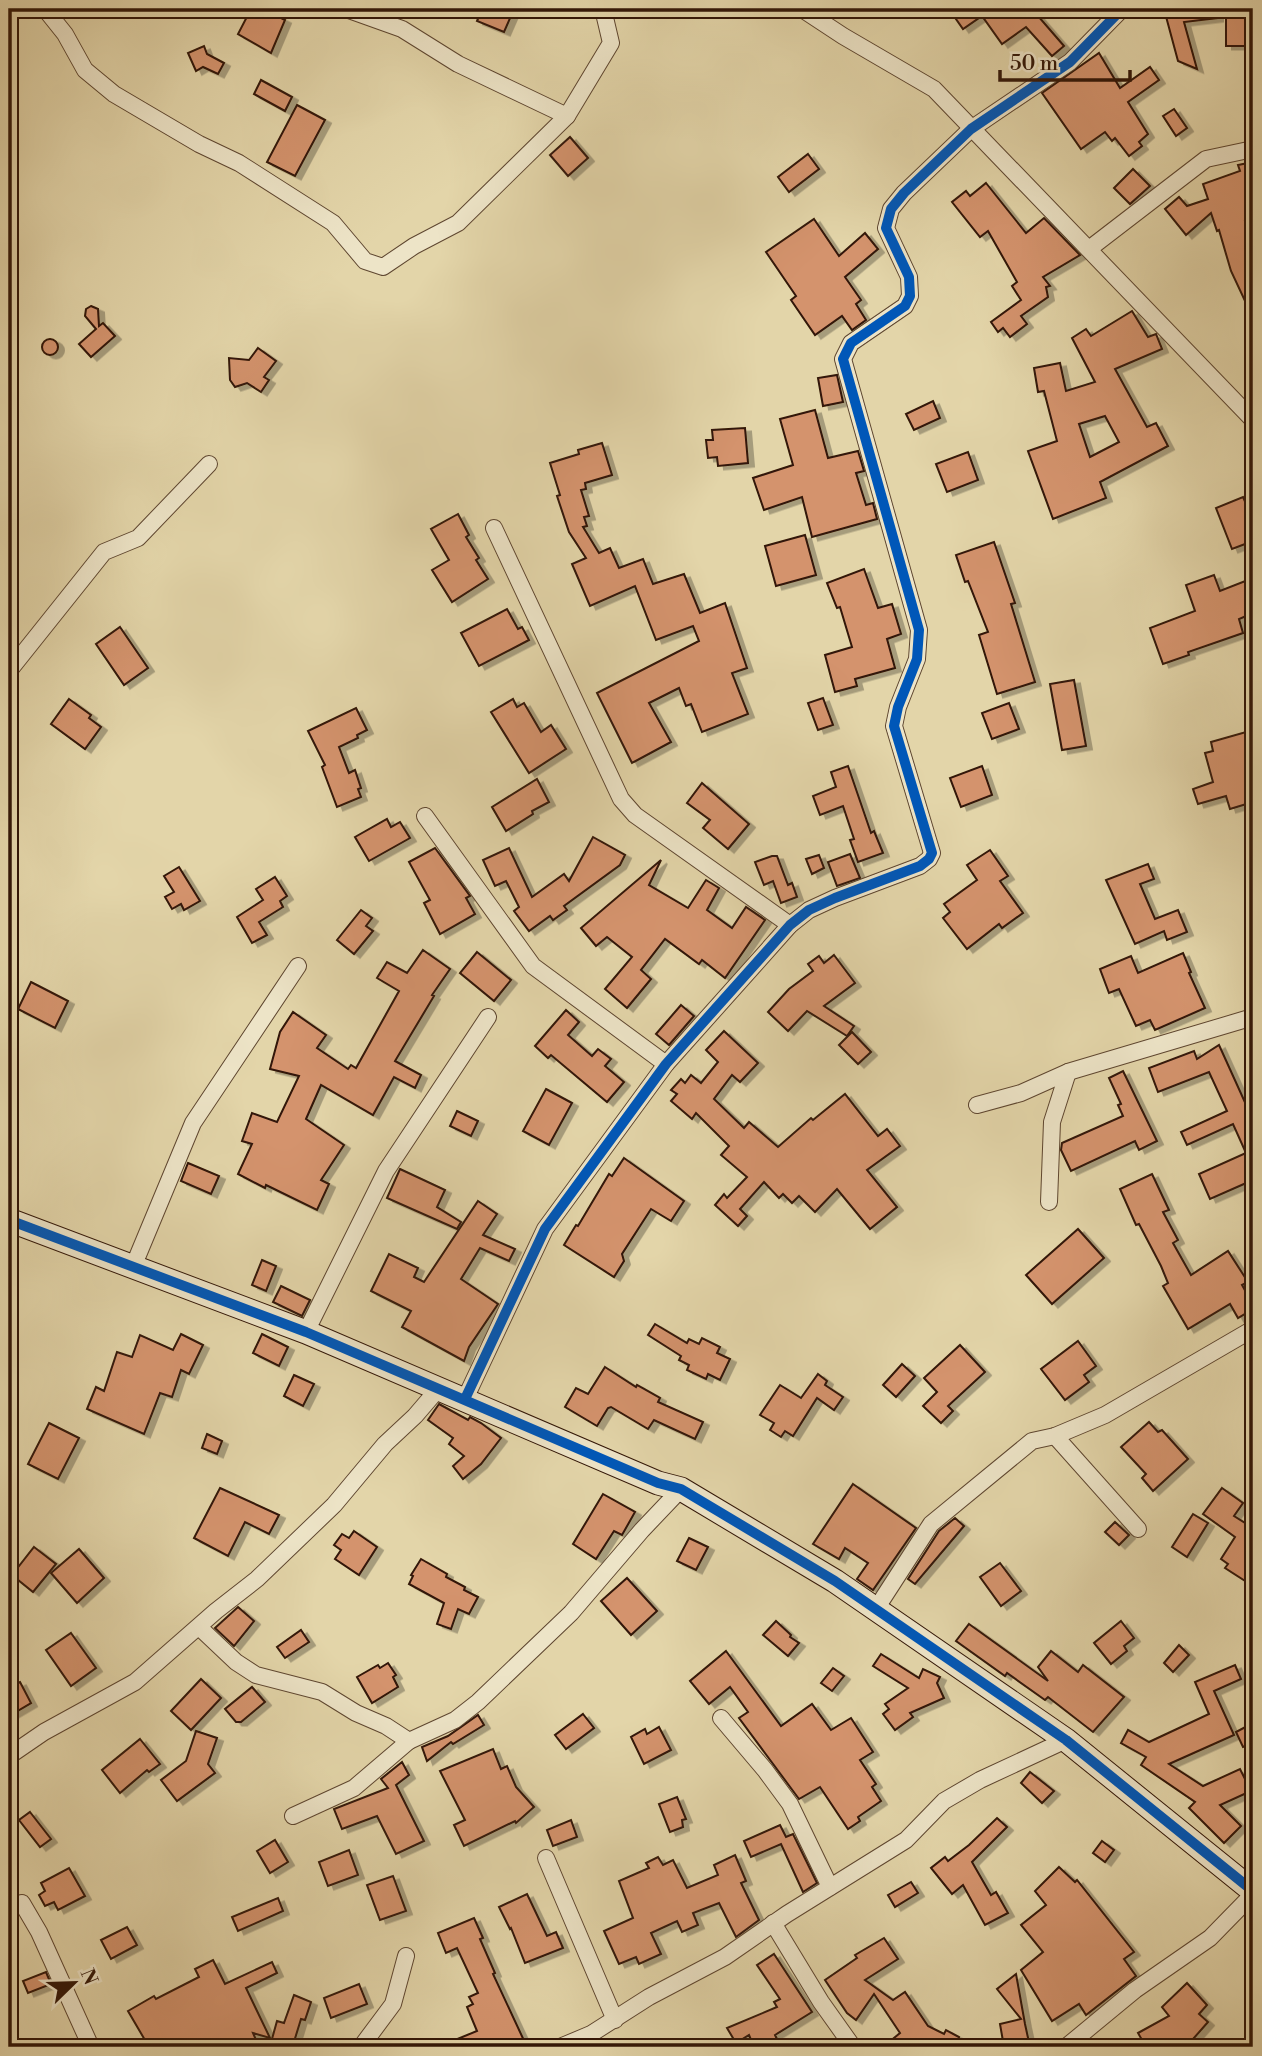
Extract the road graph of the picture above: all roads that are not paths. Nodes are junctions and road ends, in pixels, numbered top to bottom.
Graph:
1 (45, 9) edge
2 (346, 9) edge
3 (603, 9) edge
4 (802, 9) edge
5 (1122, 9) edge
6 (567, 116) junction
7 (971, 129) junction
8 (1253, 149) edge
9 (1089, 249) junction
10 (1253, 420) edge
11 (209, 464) dead end
12 (494, 528) dead end
13 (9, 671) edge
14 (425, 816) dead end
15 (790, 925) junction
16 (298, 966) dead end
17 (488, 1017) dead end
18 (1253, 1017) edge
19 (666, 1064) junction
20 (1068, 1072) junction
21 (977, 1105) dead end
22 (1049, 1202) dead end
23 (9, 1220) edge
24 (133, 1267) junction
25 (1253, 1329) edge
26 (306, 1332) junction
27 (439, 1388) junction
28 (465, 1399) junction
29 (1055, 1436) junction
30 (681, 1489) junction
31 (1138, 1529) dead end
32 (876, 1609) junction
33 (199, 1627) junction
34 (721, 1718) dead end
35 (1066, 1740) junction
36 (409, 1741) junction
37 (9, 1756) edge
38 (293, 1816) dead end
39 (546, 1858) dead end
40 (830, 1887) junction
41 (1253, 1893) edge
42 (22, 1903) dead end
43 (774, 1923) junction
44 (406, 1956) dead end
45 (615, 2020) junction
46 (91, 2047) edge
47 (361, 2047) edge
48 (560, 2047) edge
49 (853, 2047) edge
50 (1066, 2047) edge

1 - 6 street
2 - 6 street
3 - 6 street
4 - 7 street
5 - 7 street
7 - 9 street
7 - 15 street
8 - 9 street
9 - 10 street
11 - 13 street
12 - 15 street
14 - 19 street
15 - 19 street
16 - 24 street
17 - 26 street
18 - 20 street
19 - 28 street
20 - 21 street
20 - 22 street
23 - 24 street
24 - 26 street
25 - 29 street
26 - 27 street
27 - 28 street
27 - 33 street
28 - 30 street
29 - 31 street
29 - 32 street
30 - 32 street
30 - 36 street
32 - 35 street
33 - 36 street
33 - 37 street
34 - 40 street
35 - 40 street
35 - 41 street
36 - 38 street
39 - 45 street
40 - 43 street
41 - 50 street
42 - 46 street
43 - 45 street
43 - 49 street
44 - 47 street
45 - 48 street

